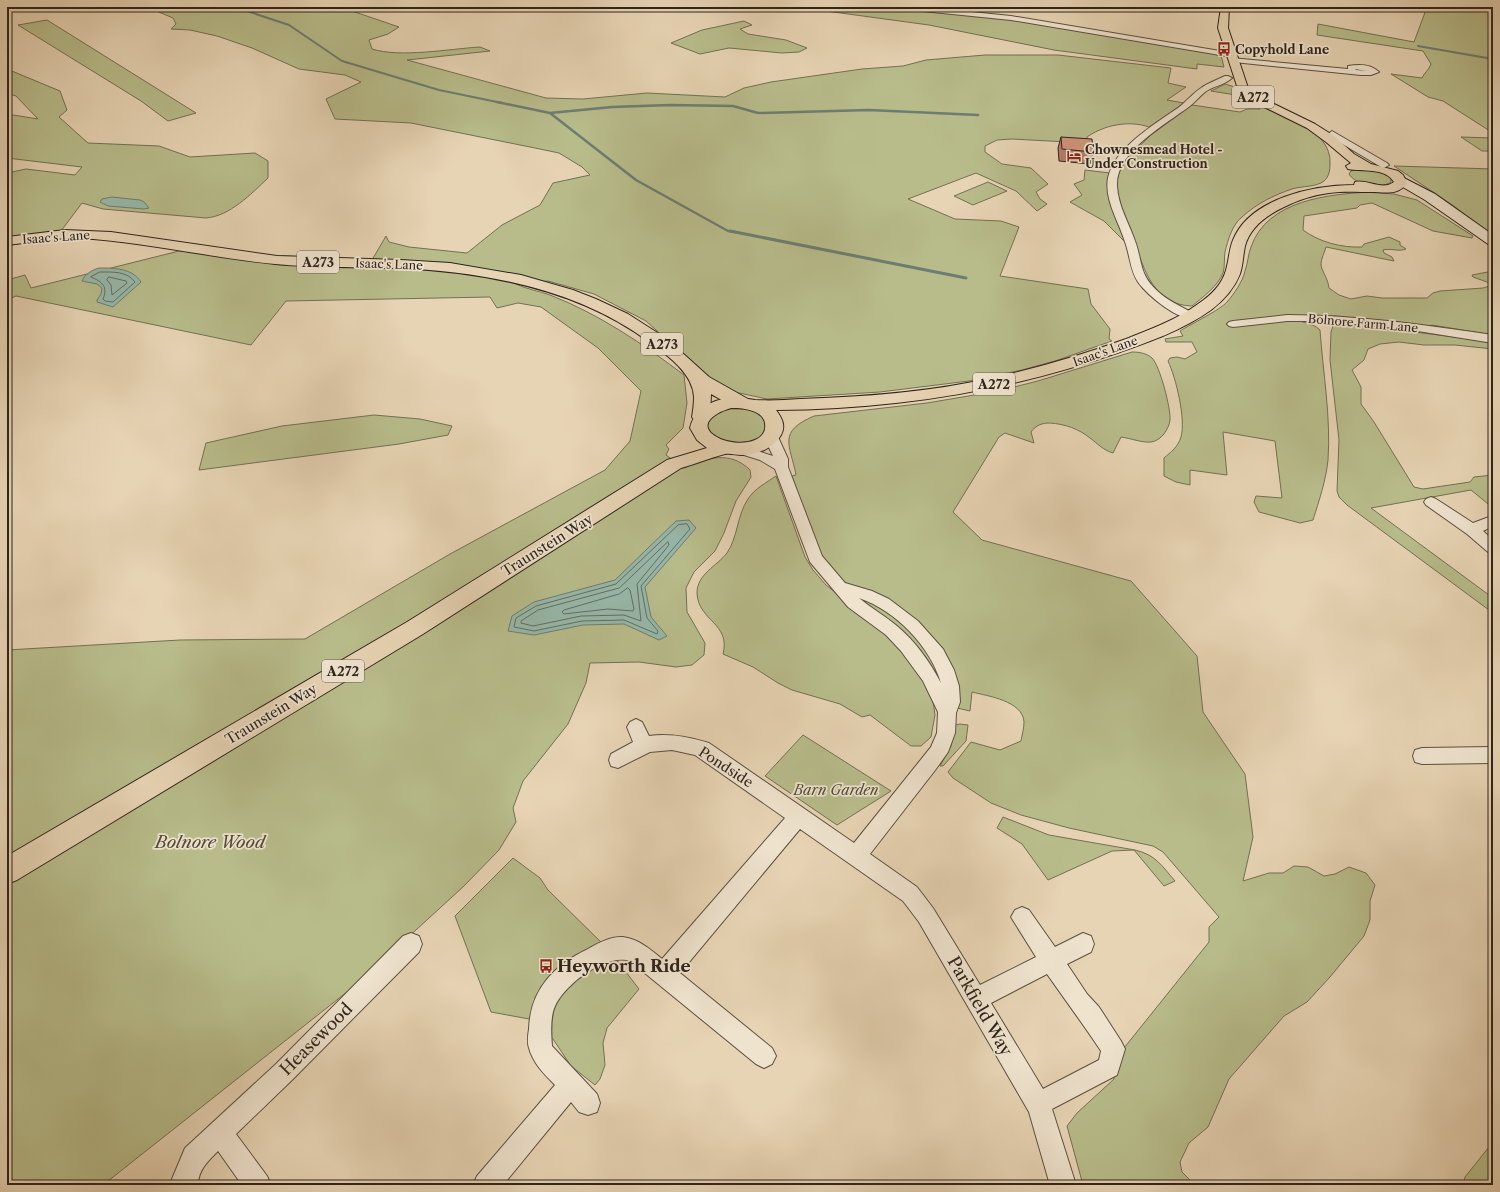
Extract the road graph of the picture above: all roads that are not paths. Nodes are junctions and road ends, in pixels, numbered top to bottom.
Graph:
1 (903, 7) edge
2 (1226, 7) edge
3 (1233, 58) junction
4 (1352, 71) dead end
5 (1226, 81) dead end
6 (1332, 134) dead end
7 (1338, 147) junction
8 (1355, 147) junction
9 (1384, 165) dead end
10 (1368, 166) junction
11 (1342, 172) junction
12 (1400, 180) junction
13 (1330, 189) junction
14 (1382, 189) junction
15 (1439, 204) junction
16 (7, 241) edge
17 (1493, 241) edge
18 (1191, 316) junction
19 (1233, 324) dead end
20 (1493, 339) edge
21 (697, 376) junction
22 (748, 404) junction
23 (816, 405) junction
24 (700, 424) junction
25 (773, 433) junction
26 (733, 449) junction
27 (674, 464) junction
28 (781, 467) junction
29 (1431, 502) dead end
30 (1489, 522) dead end
31 (1472, 530) junction
32 (1493, 548) edge
33 (636, 727) dead end
34 (644, 745) junction
35 (1493, 755) edge
36 (1422, 756) dead end
37 (618, 760) dead end
38 (799, 816) junction
39 (856, 856) junction
40 (7, 871) edge
41 (1022, 917) dead end
42 (411, 944) dead end
43 (1083, 944) dead end
44 (1051, 960) junction
45 (664, 974) junction
46 (976, 999) junction
47 (764, 1056) dead end
48 (571, 1084) junction
49 (588, 1102) dead end
50 (1038, 1104) junction
51 (220, 1133) junction
52 (185, 1185) edge
53 (258, 1185) edge
54 (486, 1185) edge
55 (1063, 1185) edge

1 - 3 street
2 - 3 main road, A272
3 - 4 street
3 - 7 main road, A272
5 - 18 street
6 - 8 street
7 - 8 street
7 - 10 main road, A272
7 - 11 main road
8 - 9 street
10 - 11 main road
10 - 12 main road
11 - 13 main road
11 - 14 main road
12 - 14 main road
12 - 15 main road
13 - 14 main road, Isaac's Lane / A272
13 - 18 main road, Isaac's Lane / A272
14 - 15 main road
15 - 17 main road
16 - 21 main road, Isaac's Lane / A273
18 - 23 main road, Isaac's Lane / A272
19 - 20 street, Bolnore Farm Lane
21 - 22 main road, Isaac's Lane / A273
21 - 24 main road, Isaac's Lane / A273
22 - 23 main road, Isaac's Lane / A272
22 - 24 main road
22 - 25 main road
23 - 25 main road, Isaac's Lane / A272
24 - 26 main road
24 - 27 main road, Traunstein Way / A272
25 - 26 main road
25 - 28 street
26 - 27 main road, Traunstein Way / A272
26 - 28 street
27 - 40 main road, Traunstein Way / A272
28 - 39 street
29 - 31 street
30 - 31 street
31 - 32 street
33 - 34 street
34 - 37 street, Pondside
34 - 38 street, Pondside
35 - 36 street
38 - 39 street, Parkfield Way
38 - 45 street
39 - 46 street, Parkfield Way
41 - 44 street
42 - 51 street, Heasewood
43 - 44 street
44 - 46 street
44 - 50 street
45 - 47 street
45 - 48 street
46 - 50 street, Parkfield Way
48 - 49 street
48 - 54 street
50 - 55 street, Parkfield Way
51 - 52 street, Heasewood
51 - 53 street

